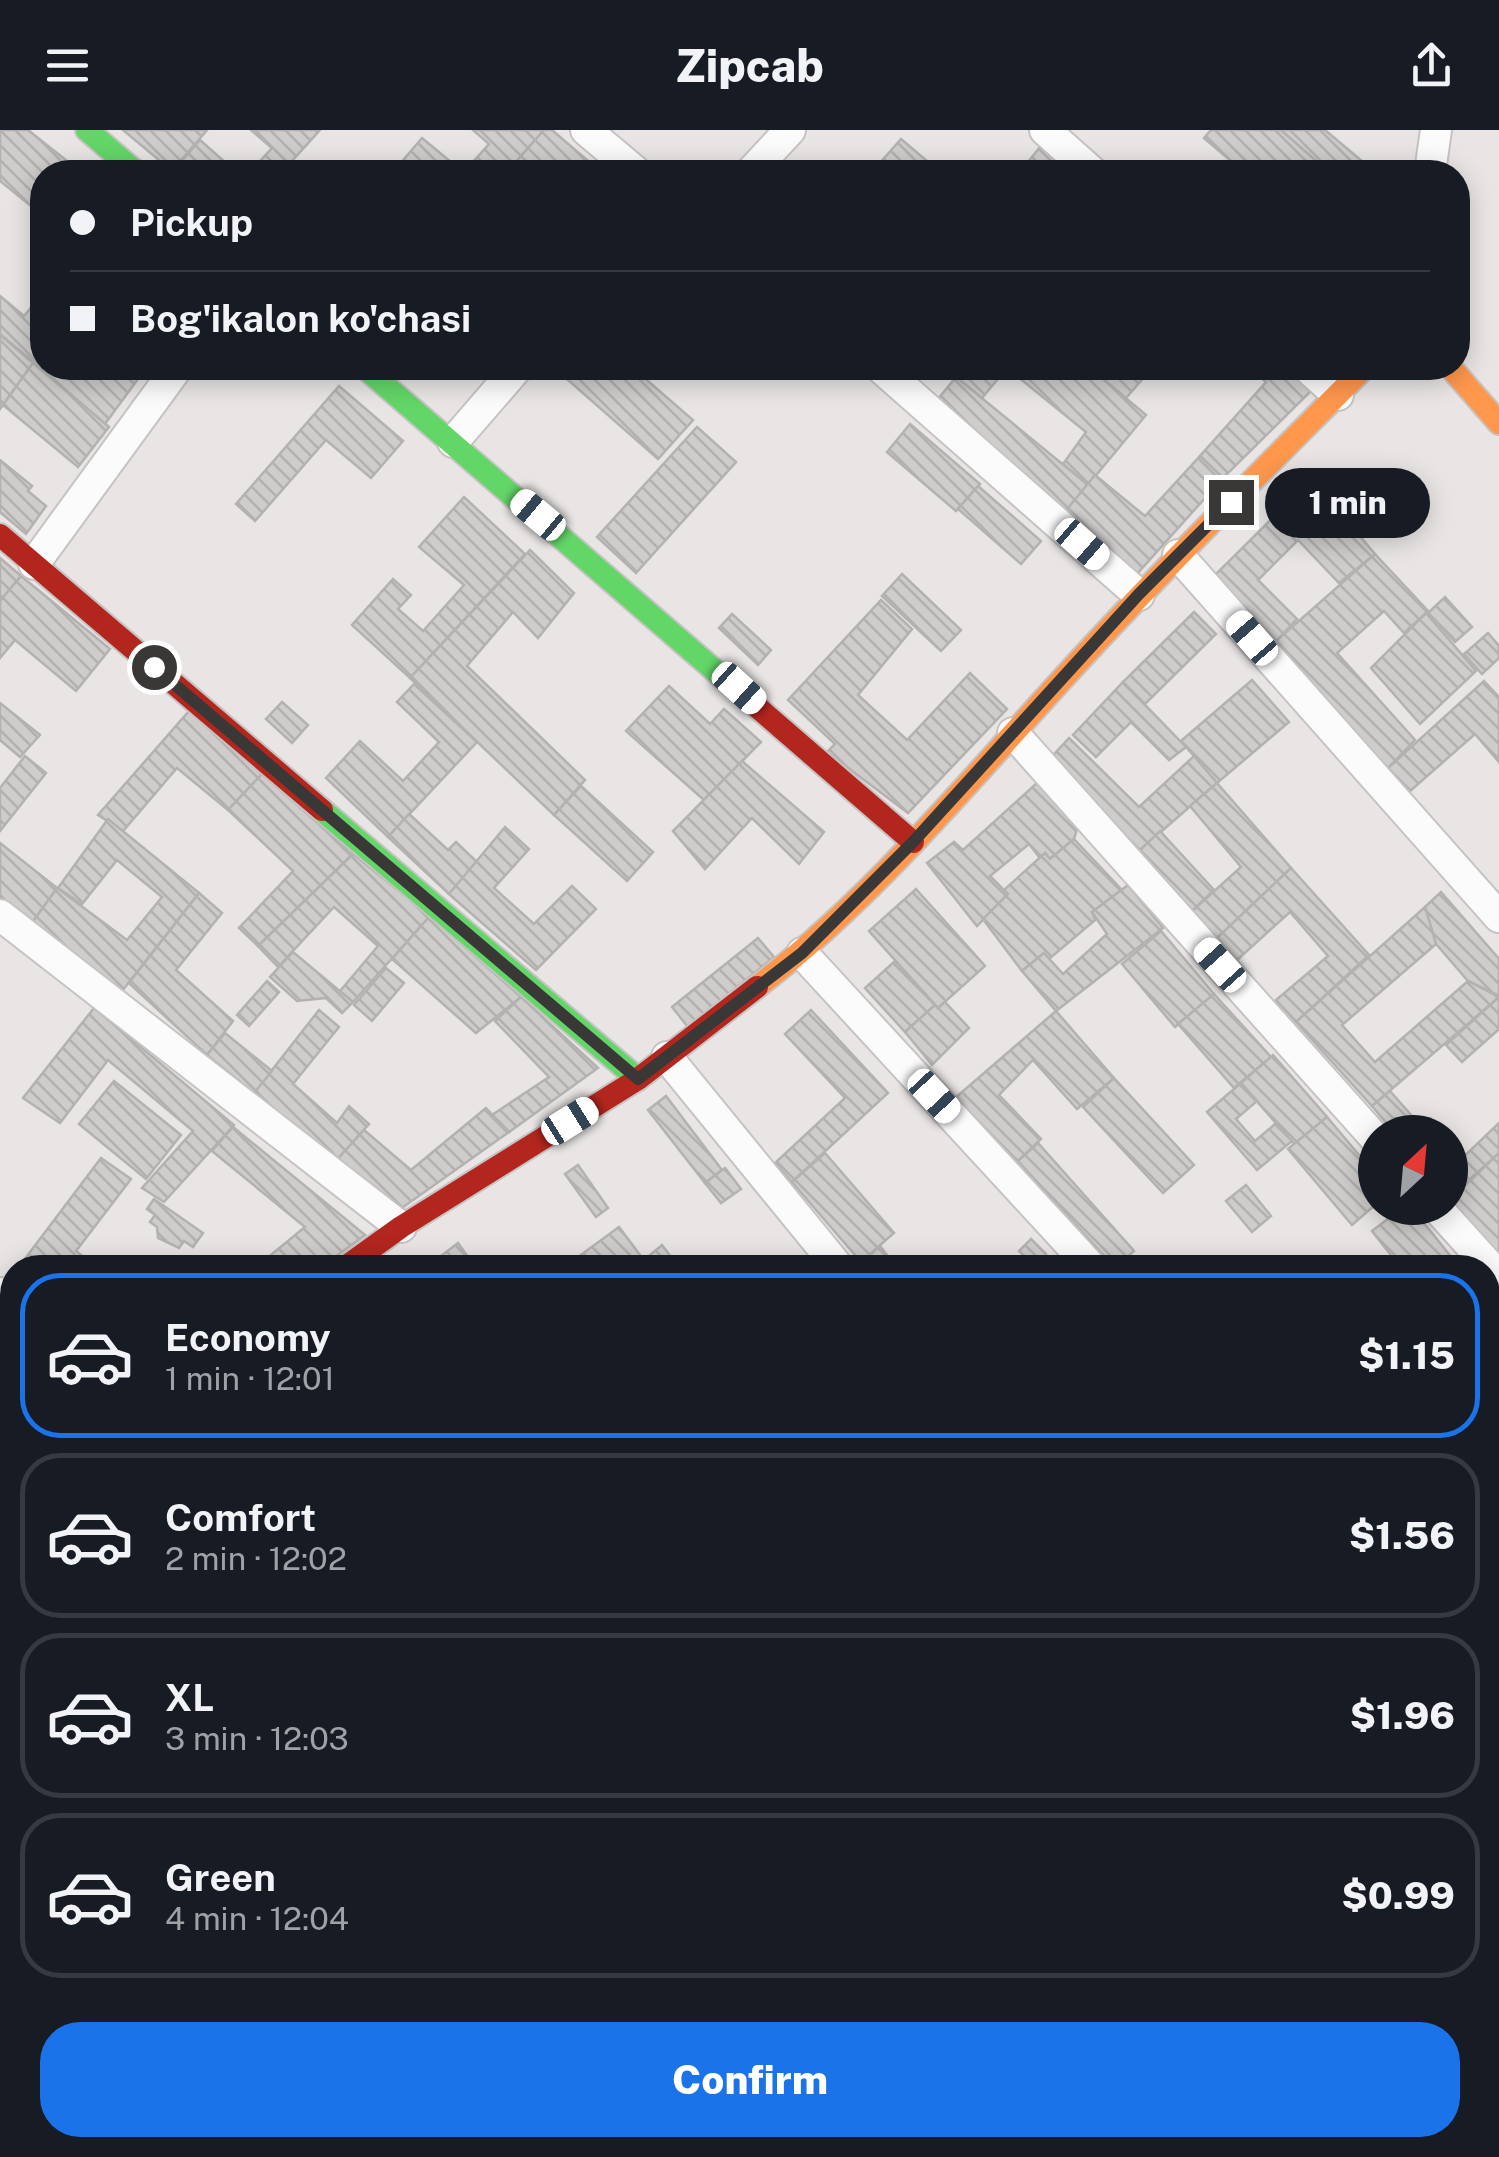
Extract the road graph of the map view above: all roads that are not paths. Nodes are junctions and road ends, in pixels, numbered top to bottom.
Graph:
1 (86, 130) edge
2 (586, 130) edge
3 (790, 130) edge
4 (1045, 130) edge
5 (1436, 130) edge
6 (122, 160) edge
7 (622, 160) edge
8 (762, 160) edge
9 (1079, 160) edge
10 (1432, 160) edge
11 (169, 380) edge
12 (379, 380) edge
13 (507, 380) edge
14 (895, 380) edge
15 (1321, 380) edge
16 (1352, 380) edge
17 (1462, 380) edge
18 (1338, 395) junction
19 (1499, 422) edge
20 (453, 442) junction
21 (0, 535) edge
22 (1178, 555) junction
23 (34, 564) junction
24 (1139, 594) junction
25 (1013, 733) junction
26 (913, 842) junction
27 (0, 915) edge
28 (1499, 917) edge
29 (802, 953) junction
30 (667, 1057) junction
31 (638, 1079) junction
32 (1358, 1119) edge
33 (1452, 1225) edge
34 (401, 1227) junction
35 (362, 1255) edge
36 (828, 1255) edge
37 (1080, 1255) edge
38 (1479, 1255) edge

1 - 6 street
2 - 7 street
3 - 8 street
4 - 9 street
5 - 10 street
11 - 23 street
12 - 20 street
13 - 20 street
14 - 24 street
15 - 18 street
16 - 18 street
17 - 19 street
18 - 22 street
20 - 26 street
21 - 23 street
22 - 24 street
22 - 28 street
23 - 31 street
24 - 25 street
25 - 26 street
25 - 32 street
26 - 29 street
27 - 34 street
29 - 30 street
29 - 37 street
30 - 31 street
30 - 36 street
31 - 34 street
33 - 38 street
34 - 35 street

